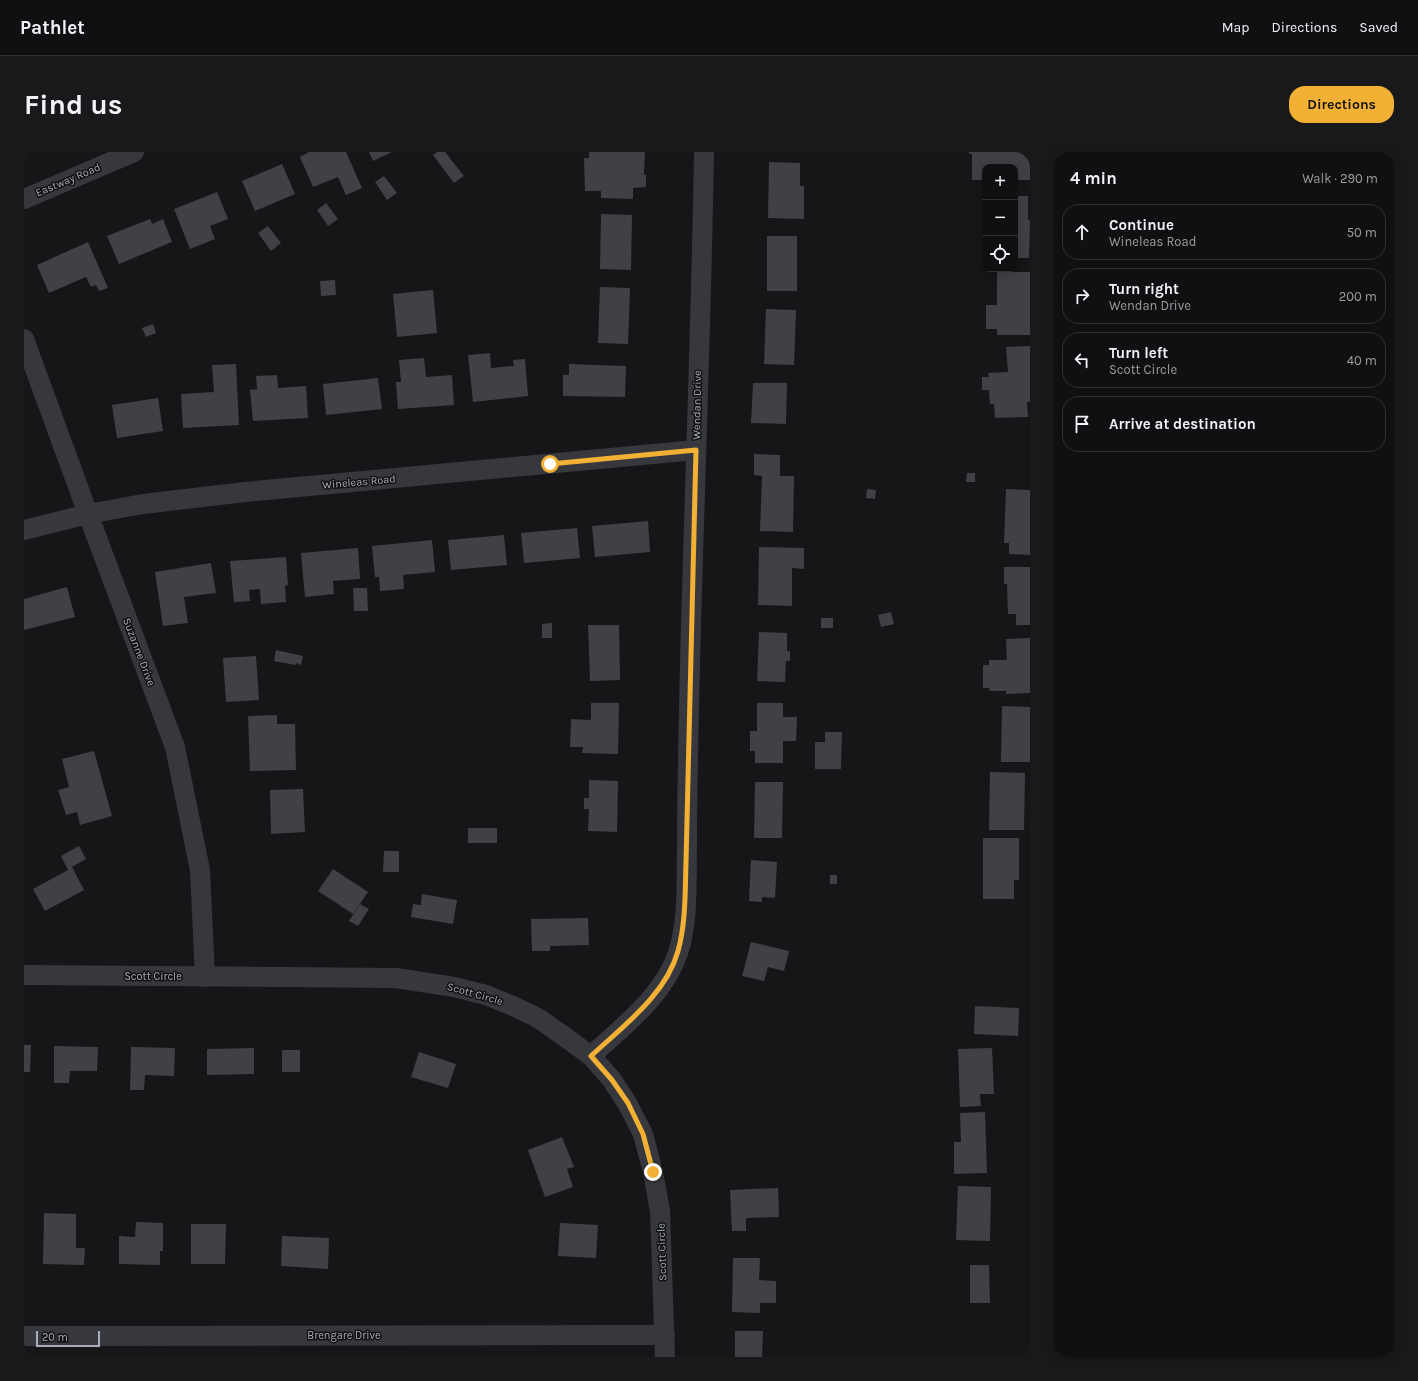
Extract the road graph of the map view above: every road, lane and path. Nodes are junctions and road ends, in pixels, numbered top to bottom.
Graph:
1 (134, 152) edge
2 (704, 152) edge
3 (24, 199) edge
4 (24, 339) edge
5 (696, 450) junction
6 (88, 514) junction
7 (24, 530) edge
8 (24, 975) edge
9 (205, 977) junction
10 (591, 1056) junction
11 (665, 1335) junction
12 (24, 1336) edge
13 (665, 1357) edge

1 - 3 street, Eastway Road
2 - 5 street, Wendan Drive
4 - 6 street, Suzanne Drive
5 - 6 street, Wineleas Road
5 - 10 street, Wendan Drive
6 - 7 street, Wineleas Road
6 - 9 street, Suzanne Drive
8 - 9 street, Scott Circle
9 - 10 street, Scott Circle
10 - 11 street, Scott Circle
11 - 12 street, Brengare Drive
11 - 13 street, Scott Circle

